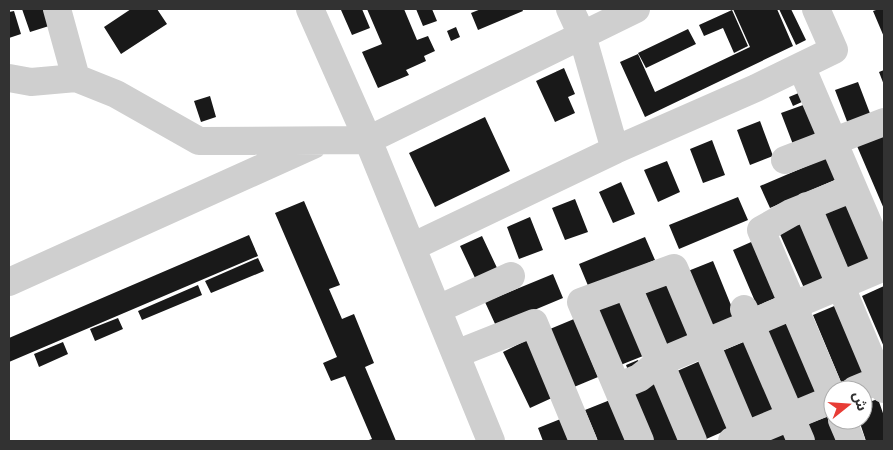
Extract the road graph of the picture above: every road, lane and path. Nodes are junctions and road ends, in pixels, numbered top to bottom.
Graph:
1 (57, 9) edge
2 (310, 9) edge
3 (570, 9) edge
4 (636, 9) edge
5 (816, 9) edge
6 (582, 35) junction
7 (801, 66) junction
8 (9, 78) edge
9 (76, 78) junction
10 (884, 122) edge
11 (368, 140) junction
12 (833, 140) junction
13 (321, 141) junction
14 (615, 150) junction
15 (785, 160) dead end
16 (853, 188) junction
17 (807, 206) junction
18 (412, 247) junction
19 (884, 260) edge
20 (884, 267) edge
21 (511, 276) dead end
22 (9, 282) edge
23 (627, 285) junction
24 (840, 285) junction
25 (793, 306) junction
26 (438, 309) junction
27 (748, 317) junction
28 (706, 343) junction
29 (456, 354) junction
30 (660, 362) junction
31 (883, 382) edge
32 (617, 387) junction
33 (790, 417) junction
34 (741, 439) edge
35 (491, 441) edge
36 (583, 441) edge
37 (640, 441) edge
38 (693, 441) edge
39 (801, 441) edge

1 - 9 street
2 - 11 street
3 - 6 street
4 - 6 street
5 - 7 street
6 - 11 street
6 - 14 street
7 - 12 street
7 - 14 street
8 - 9 street
9 - 13 street
10 - 12 street
11 - 13 street
11 - 18 street
12 - 15 street
12 - 16 street
13 - 22 street
14 - 18 street
16 - 17 street
16 - 19 street
17 - 24 street
17 - 25 street
18 - 26 street
20 - 24 street
21 - 26 street
23 - 28 street
23 - 30 street
23 - 32 street
24 - 25 street
24 - 31 street
25 - 27 street
25 - 33 street
26 - 29 street
27 - 28 street
27 - 33 street
28 - 30 street
28 - 34 street
29 - 35 street
29 - 36 street
30 - 32 street
30 - 38 street
32 - 37 street
33 - 34 street
33 - 39 street

